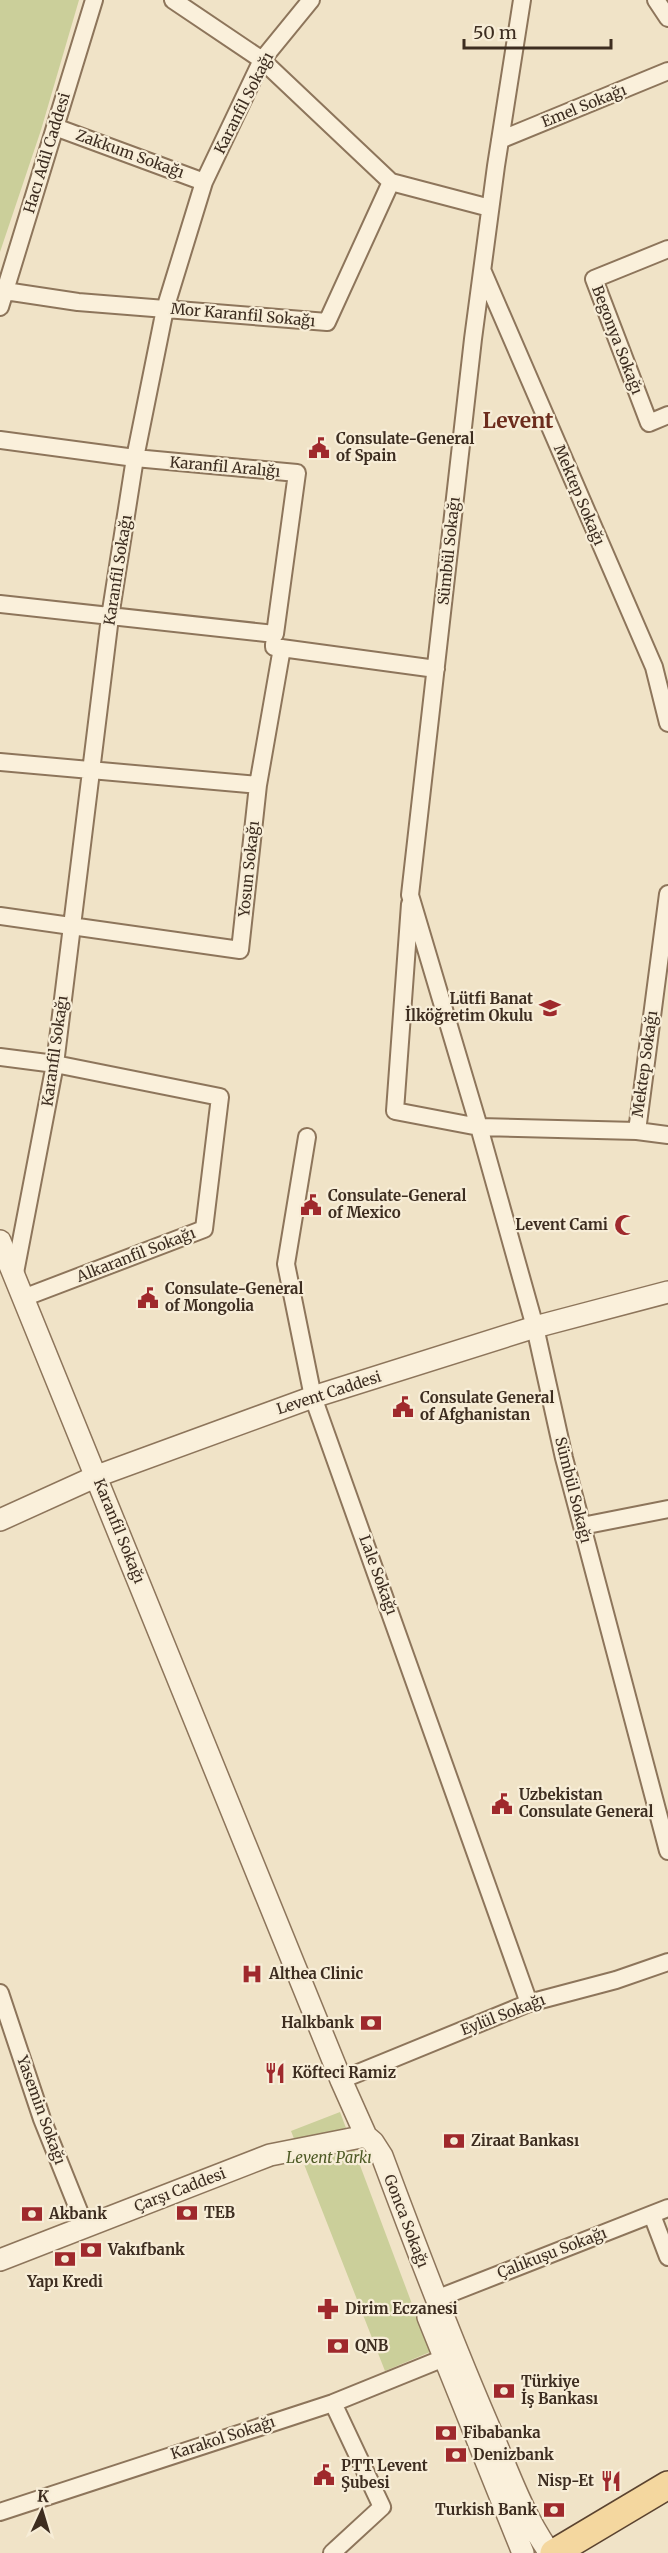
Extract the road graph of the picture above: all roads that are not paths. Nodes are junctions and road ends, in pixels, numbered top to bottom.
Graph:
1 (94, 0) edge
2 (173, 0) edge
3 (311, 0) edge
4 (522, 0) edge
5 (656, 0) edge
6 (668, 18) edge
7 (262, 60) junction
8 (668, 71) edge
9 (55, 127) junction
10 (500, 140) junction
11 (204, 182) junction
12 (392, 182) junction
13 (490, 208) junction
14 (668, 249) edge
15 (482, 271) junction
16 (2, 299) edge
17 (165, 309) junction
18 (668, 415) edge
19 (0, 440) edge
20 (135, 458) junction
21 (0, 604) edge
22 (110, 617) junction
23 (278, 641) junction
24 (436, 669) junction
25 (668, 723) edge
26 (0, 762) edge
27 (90, 770) junction
28 (258, 785) junction
29 (668, 894) edge
30 (410, 895) junction
31 (0, 916) edge
32 (71, 926) junction
33 (0, 1057) edge
34 (55, 1064) junction
35 (479, 1127) junction
36 (637, 1131) junction
37 (668, 1135) edge
38 (307, 1137) dead end
39 (0, 1241) edge
40 (14, 1278) junction
41 (668, 1292) edge
42 (23, 1298) junction
43 (535, 1327) junction
44 (313, 1397) junction
45 (97, 1476) junction
46 (668, 1509) edge
47 (0, 1520) edge
48 (582, 1526) junction
49 (668, 1851) edge
50 (668, 1962) edge
51 (0, 1993) edge
52 (529, 2003) junction
53 (341, 2080) junction
54 (366, 2136) junction
55 (660, 2211) edge
56 (85, 2226) junction
57 (668, 2257) edge
58 (0, 2260) edge
59 (429, 2302) junction
60 (444, 2358) junction
61 (333, 2403) junction
62 (668, 2485) edge
63 (0, 2511) edge
64 (332, 2553) edge
65 (523, 2553) edge
66 (552, 2553) edge

1 - 9 street, Hacı Adil Caddesi
2 - 7 street
3 - 7 street, Karanfil Sokağı
4 - 10 street, Sümbül Sokağı
5 - 6 street
7 - 11 street, Karanfil Sokağı
7 - 12 street
8 - 10 street, Emel Sokağı
9 - 11 street, Zakkum Sokağı
9 - 16 street, Hacı Adil Caddesi
10 - 13 street, Sümbül Sokağı
11 - 17 street, Karanfil Sokağı
12 - 13 street
12 - 17 street, Mor Karanfil Sokağı
13 - 15 street, Sümbül Sokağı
14 - 18 street, Begonya Sokağı
15 - 24 street, Sümbül Sokağı
15 - 25 street, Mektep Sokağı
16 - 17 street, Mor Karanfil Sokağı
17 - 20 street, Karanfil Sokağı
19 - 20 street
20 - 22 street, Karanfil Sokağı
20 - 23 street, Karanfil Aralığı
21 - 22 street
22 - 23 street
22 - 27 street, Karanfil Sokağı
23 - 24 street
23 - 28 street
24 - 30 street, Sümbül Sokağı
26 - 27 street
27 - 28 street
27 - 32 street, Karanfil Sokağı
28 - 32 street, Yosun Sokağı
29 - 36 street, Mektep Sokağı
30 - 35 street, Sümbül Sokağı
30 - 35 street, Sümbül Sokağı
31 - 32 street
32 - 34 street, Karanfil Sokağı
33 - 34 street
34 - 40 street, Karanfil Sokağı
34 - 42 street, Alkaranfil Sokağı
35 - 36 street
35 - 43 street, Sümbül Sokağı
36 - 37 street, Mektep Sokağı
38 - 44 street, Lale Sokağı
39 - 40 street
40 - 42 street, Karanfil Sokağı
41 - 43 street, Levent Caddesi
42 - 45 street, Karanfil Sokağı
43 - 44 street, Levent Caddesi
43 - 48 street, Sümbül Sokağı
44 - 45 street, Levent Caddesi
44 - 52 street, Lale Sokağı
45 - 47 street, Levent Caddesi
45 - 53 street, Karanfil Sokağı
46 - 48 street
48 - 49 street, Sümbül Sokağı
50 - 52 street, Eylül Sokağı
51 - 56 street, Yasemin Sokağı
52 - 53 street, Eylül Sokağı
53 - 54 street, Karanfil Sokağı
54 - 56 street, Çarşı Caddesi
54 - 59 street, Gonca Sokağı
55 - 57 street
55 - 59 street, Çalıkuşu Sokağı
56 - 58 street, Çarşı Caddesi
59 - 60 street, Gonca Sokağı
59 - 66 street, Gonca Sokağı
60 - 61 street, Karakol Sokağı
60 - 65 street, Gonca Sokağı
61 - 63 street, Karakol Sokağı
61 - 64 street
62 - 66 main road

